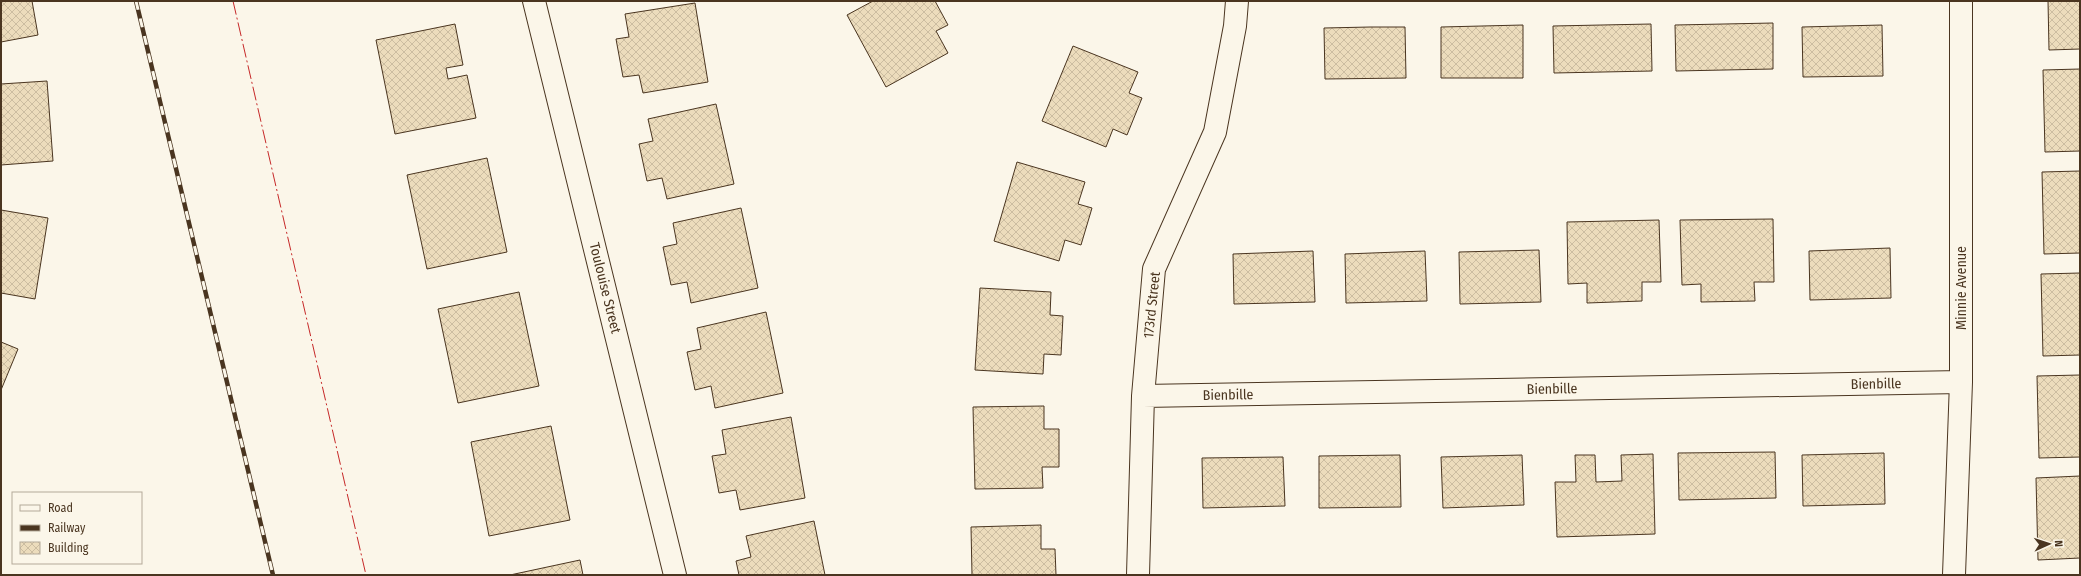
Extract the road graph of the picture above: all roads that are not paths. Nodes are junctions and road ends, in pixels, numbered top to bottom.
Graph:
1 (534, 1) edge
2 (1237, 1) edge
3 (1961, 1) edge
4 (1961, 382) junction
5 (1143, 396) junction
6 (675, 575) edge
7 (1138, 575) edge
8 (1954, 575) edge

1 - 6 street, Toulouise Street
2 - 5 street, 173rd Street
3 - 4 street, Minnie Avenue
4 - 5 street, Bienbille
4 - 8 street, Minnie Avenue
5 - 7 street, 173rd Street

